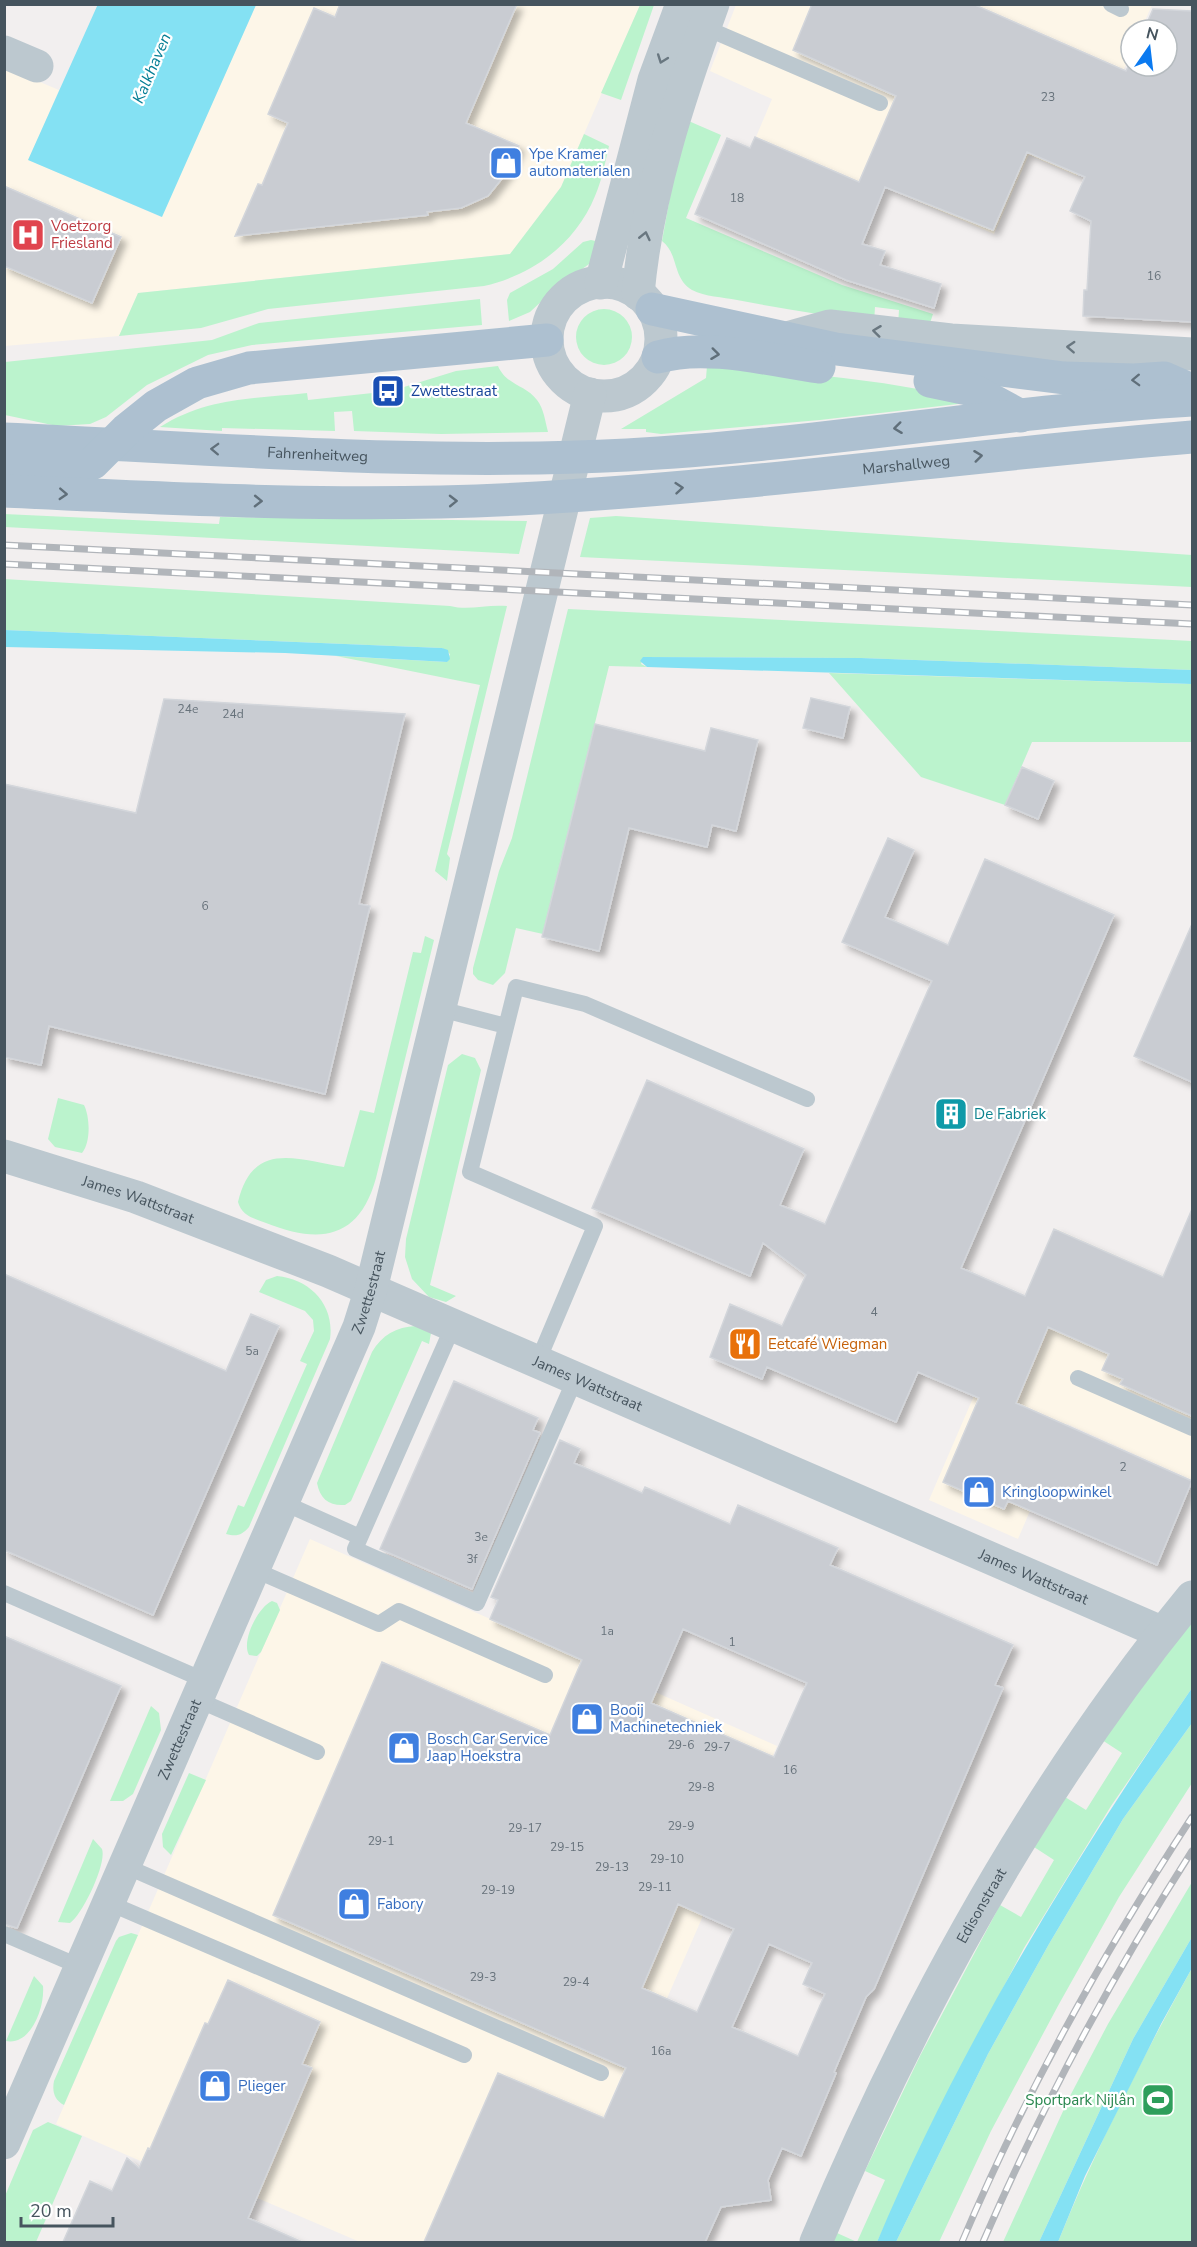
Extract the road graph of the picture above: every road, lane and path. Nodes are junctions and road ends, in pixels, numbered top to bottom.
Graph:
1 (696, 12) edge
2 (4, 52) edge
3 (37, 66) dead end
4 (880, 103) dead end
5 (601, 283) junction
6 (645, 301) junction
7 (784, 339) junction
8 (547, 340) junction
9 (1192, 354) edge
10 (658, 357) junction
11 (1192, 390) edge
12 (590, 394) junction
13 (1192, 400) edge
14 (1019, 414) junction
15 (1192, 437) edge
16 (4, 439) edge
17 (113, 445) junction
18 (1065, 447) junction
19 (4, 467) edge
20 (4, 491) edge
21 (440, 1009) junction
22 (506, 1026) junction
23 (807, 1099) dead end
24 (4, 1156) edge
25 (371, 1289) junction
26 (454, 1324) junction
27 (538, 1361) junction
28 (576, 1377) junction
29 (1078, 1378) dead end
30 (1192, 1428) edge
31 (284, 1503) junction
32 (360, 1537) junction
33 (255, 1570) junction
34 (4, 1593) edge
35 (1192, 1597) edge
36 (1163, 1632) junction
37 (545, 1675) dead end
38 (202, 1690) junction
39 (317, 1752) dead end
40 (125, 1866) junction
41 (109, 1903) junction
42 (4, 1934) edge
43 (81, 1967) junction
44 (464, 2055) dead end
45 (601, 2073) dead end
46 (4, 2143) edge
47 (816, 2242) edge

1 - 4 lane
1 -> 5 street
6 -> 1 street
2 - 3 street
5 - 6 street
5 - 8 street
6 - 7 main road
6 - 10 street
9 -> 7 street
11 -> 7 main road
8 - 12 street
8 - 17 main road
10 - 12 street
10 -> 14 main road
12 - 21 street, Zwettestraat
13 - 14 main road
14 -> 17 main road, Fahrenheitweg
14 - 18 main road
15 - 18 main road, Marshallweg
16 - 17 main road, Fahrenheitweg
17 - 19 main road
20 -> 18 main road, Marshallweg
21 - 22 lane
21 - 25 street, Zwettestraat
22 - 23 lane
22 - 27 lane
24 - 25 street, James Wattstraat
25 - 26 street, James Wattstraat
25 - 31 street, Zwettestraat
26 - 27 street, James Wattstraat
26 - 32 lane
27 - 28 street, James Wattstraat
28 - 32 lane
28 - 36 street, James Wattstraat
29 - 30 lane
31 - 32 lane
31 - 33 street, Zwettestraat
33 - 37 lane
33 - 38 street, Zwettestraat
34 - 38 lane
35 - 36 street, Edisonstraat
36 - 47 street, Edisonstraat
38 - 39 lane
38 - 40 street, Zwettestraat
40 - 41 street, Zwettestraat
40 - 45 lane
41 - 43 street, Zwettestraat
41 - 44 lane
42 - 43 lane
43 - 46 street, Zwettestraat

